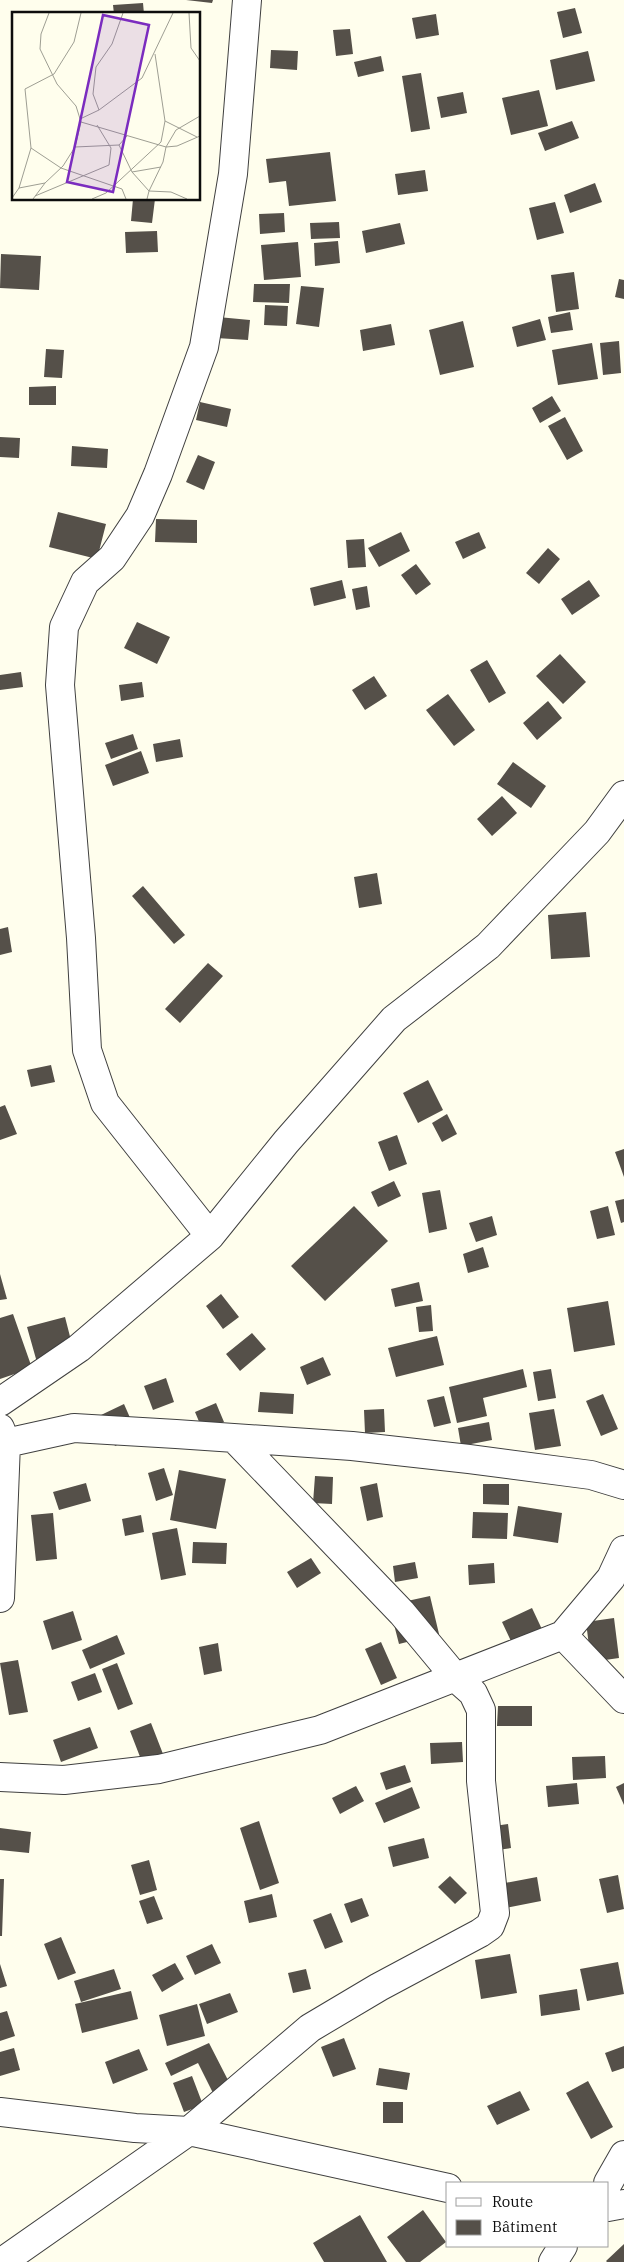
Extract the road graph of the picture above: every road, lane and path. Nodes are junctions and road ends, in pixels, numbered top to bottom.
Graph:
1 (247, 0) edge
2 (624, 795) edge
3 (210, 1236) junction
4 (0, 1402) edge
5 (3, 1435) edge
6 (234, 1438) junction
7 (624, 1485) edge
8 (624, 1550) edge
9 (0, 1598) edge
10 (563, 1635) junction
11 (456, 1678) junction
12 (624, 1699) edge
13 (0, 1777) edge
14 (0, 2112) edge
15 (189, 2131) junction
16 (624, 2155) edge
17 (609, 2182) edge
18 (446, 2188) edge
19 (624, 2204) edge
20 (609, 2207) edge
21 (562, 2247) edge
22 (2, 2262) edge
23 (553, 2262) edge

1 - 3 street
2 - 3 street
3 - 4 street
5 - 6 street
5 - 9 street
6 - 7 street
6 - 11 street
8 - 10 street
10 - 11 street
10 - 12 street
11 - 13 street
11 - 15 street
14 - 15 street
15 - 18 street
15 - 22 street
16 - 17 street
19 - 20 street
21 - 23 street

